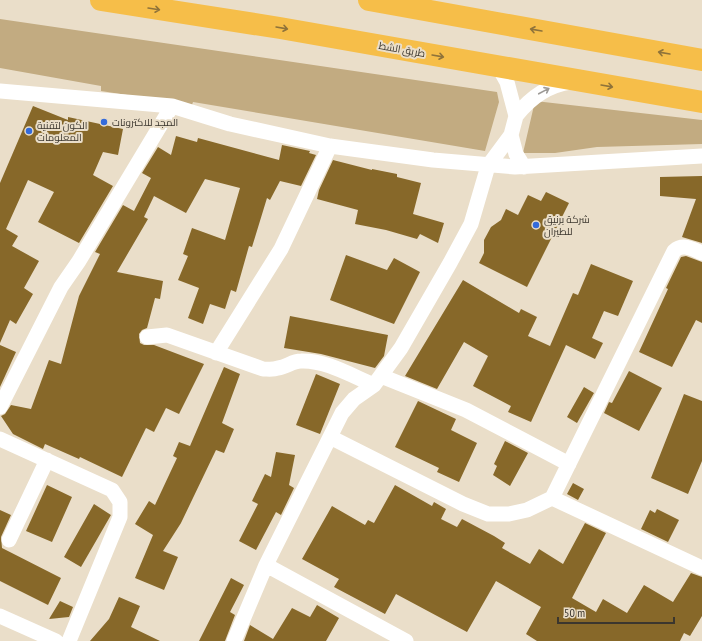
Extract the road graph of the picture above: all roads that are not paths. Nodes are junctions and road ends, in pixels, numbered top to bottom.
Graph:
1 (101, 0) edge
2 (369, 0) edge
3 (702, 60) edge
4 (498, 66) junction
5 (580, 81) junction
6 (0, 91) edge
7 (702, 102) edge
8 (172, 106) junction
9 (516, 116) junction
10 (511, 135) junction
11 (330, 146) junction
12 (702, 156) edge
13 (488, 166) junction
14 (524, 167) junction
15 (702, 253) edge
16 (147, 337) dead end
17 (216, 353) junction
18 (378, 380) junction
19 (0, 407) edge
20 (330, 437) junction
21 (0, 439) edge
22 (48, 460) junction
23 (569, 464) junction
24 (552, 498) junction
25 (9, 540) dead end
26 (266, 565) junction
27 (702, 568) edge
28 (0, 616) edge
29 (56, 641) edge
30 (69, 641) edge
31 (234, 641) edge
32 (404, 641) edge

1 -> 4 highway, طريق الشط
3 -> 2 highway
4 - 5 highway, طريق الشط
4 - 9 street
5 -> 7 highway, طريق الشط
9 -> 5 street
6 - 8 street
8 - 11 street
8 - 19 street
9 - 10 street
10 - 13 street
10 - 14 street
11 - 13 street
11 - 17 street
12 - 14 street
13 - 14 street
13 - 18 street
15 - 23 street
16 - 17 street
17 - 18 street
18 - 20 street
18 - 23 street
20 - 24 street
20 - 26 street
21 - 22 street
22 - 25 street
22 - 30 street
23 - 24 street
24 - 27 street
26 - 31 street
26 - 32 street
28 - 29 street

